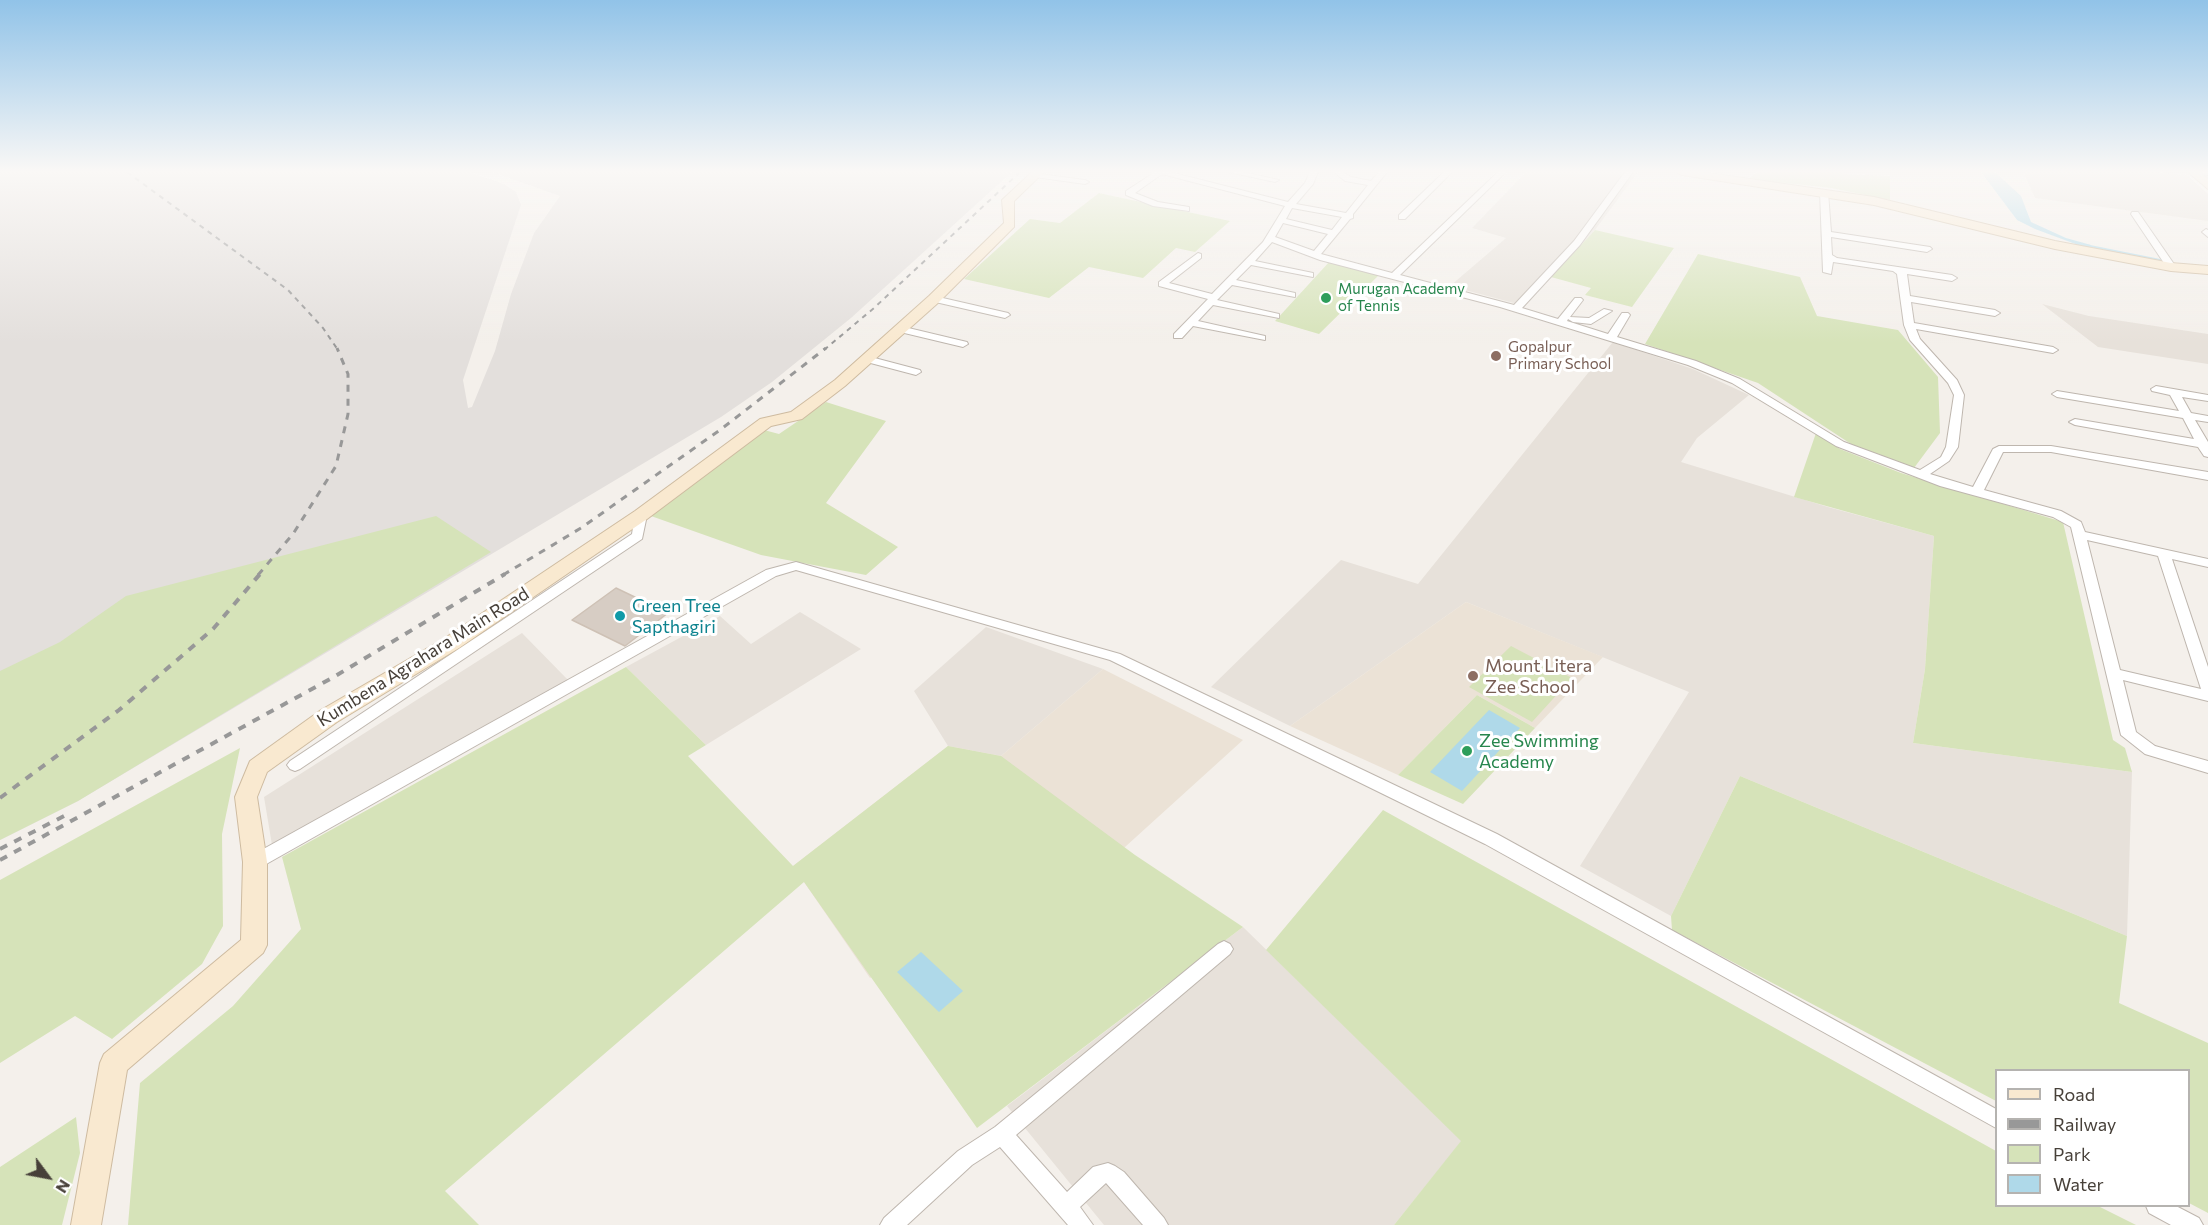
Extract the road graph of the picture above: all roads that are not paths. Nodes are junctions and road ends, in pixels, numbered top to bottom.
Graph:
1 (1005, 229) edge
2 (1275, 229) edge
3 (1321, 229) edge
4 (1336, 229) edge
5 (1442, 229) edge
6 (1586, 229) edge
7 (1826, 229) edge
8 (1990, 229) edge
9 (2145, 229) edge
10 (1333, 232) junction
11 (1826, 234) junction
12 (1270, 238) junction
13 (1927, 249) dead end
14 (1316, 255) junction
15 (1198, 256) dead end
16 (1828, 256) junction
17 (1249, 262) junction
18 (2171, 267) junction
19 (1896, 269) junction
20 (2208, 270) edge
21 (1828, 272) dead end
22 (1310, 275) dead end
23 (1394, 276) junction
24 (1952, 278) dead end
25 (1230, 282) junction
26 (1292, 296) dead end
27 (1905, 298) junction
28 (934, 299) junction
29 (1213, 300) junction
30 (1578, 300) dead end
31 (1515, 309) junction
32 (1606, 310) dead end
33 (1995, 313) dead end
34 (1005, 315) dead end
35 (1625, 315) dead end
36 (1276, 316) dead end
37 (1563, 320) junction
38 (1192, 323) junction
39 (1909, 325) junction
40 (900, 329) junction
41 (1178, 336) dead end
42 (1261, 338) dead end
43 (1611, 338) junction
44 (963, 344) dead end
45 (2053, 350) dead end
46 (867, 359) junction
47 (916, 372) dead end
48 (2156, 389) dead end
49 (2174, 392) junction
50 (2057, 394) dead end
51 (2208, 398) edge
52 (2187, 416) junction
53 (2208, 419) edge
54 (2075, 422) dead end
55 (2206, 448) edge
56 (1920, 474) junction
57 (2208, 477) edge
58 (1977, 492) junction
59 (641, 515) junction
60 (2080, 535) junction
61 (2164, 554) junction
62 (2208, 564) edge
63 (2201, 649) edge
64 (2113, 673) junction
65 (2208, 689) edge
66 (2208, 696) edge
67 (294, 765) dead end
68 (2208, 767) edge
69 (255, 862) junction
70 (1224, 949) dead end
71 (1995, 1118) edge
72 (1002, 1134) junction
73 (2158, 1207) edge
74 (1066, 1208) junction
75 (86, 1225) edge
76 (891, 1225) edge
77 (1082, 1225) edge
78 (1157, 1225) edge
79 (2192, 1225) edge

1 - 28 street, Kumbena Agrahara Main Road
2 - 12 street
3 - 10 street
4 - 10 street
5 - 23 street
6 - 31 street
7 - 11 street
8 - 18 street
9 - 18 street
10 - 14 street
11 - 13 street
11 - 16 street
12 - 14 street
12 - 17 street
14 - 23 street
15 - 29 street
16 - 19 street
16 - 21 street
17 - 22 street
17 - 25 street
18 - 20 street
19 - 24 street
19 - 27 street
23 - 31 street
25 - 26 street
25 - 29 street
27 - 33 street
27 - 39 street
28 - 34 street
28 - 40 street, Kumbena Agrahara Main Road
29 - 36 street
29 - 38 street
30 - 37 street
31 - 37 street
32 - 37 street
35 - 43 street
37 - 43 street
38 - 41 street
38 - 42 street
39 - 45 street
39 - 56 street
40 - 44 street
40 - 46 street, Kumbena Agrahara Main Road
43 - 56 street
46 - 47 street
46 - 59 street, Kumbena Agrahara Main Road
48 - 49 street
49 - 51 street
49 - 52 street
50 - 52 street
52 - 53 street
52 - 55 street
54 - 55 street
56 - 58 street
57 - 58 street
58 - 60 street
59 - 67 street
59 - 69 street, Kumbena Agrahara Main Road
60 - 61 street
60 - 64 street
61 - 62 street
61 - 63 street
63 - 65 street
64 - 66 street
64 - 68 street
69 - 71 street
69 - 75 street, Kumbena Agrahara Main Road
70 - 72 street
72 - 74 street
72 - 76 street
73 - 79 street
74 - 77 street
74 - 78 street

